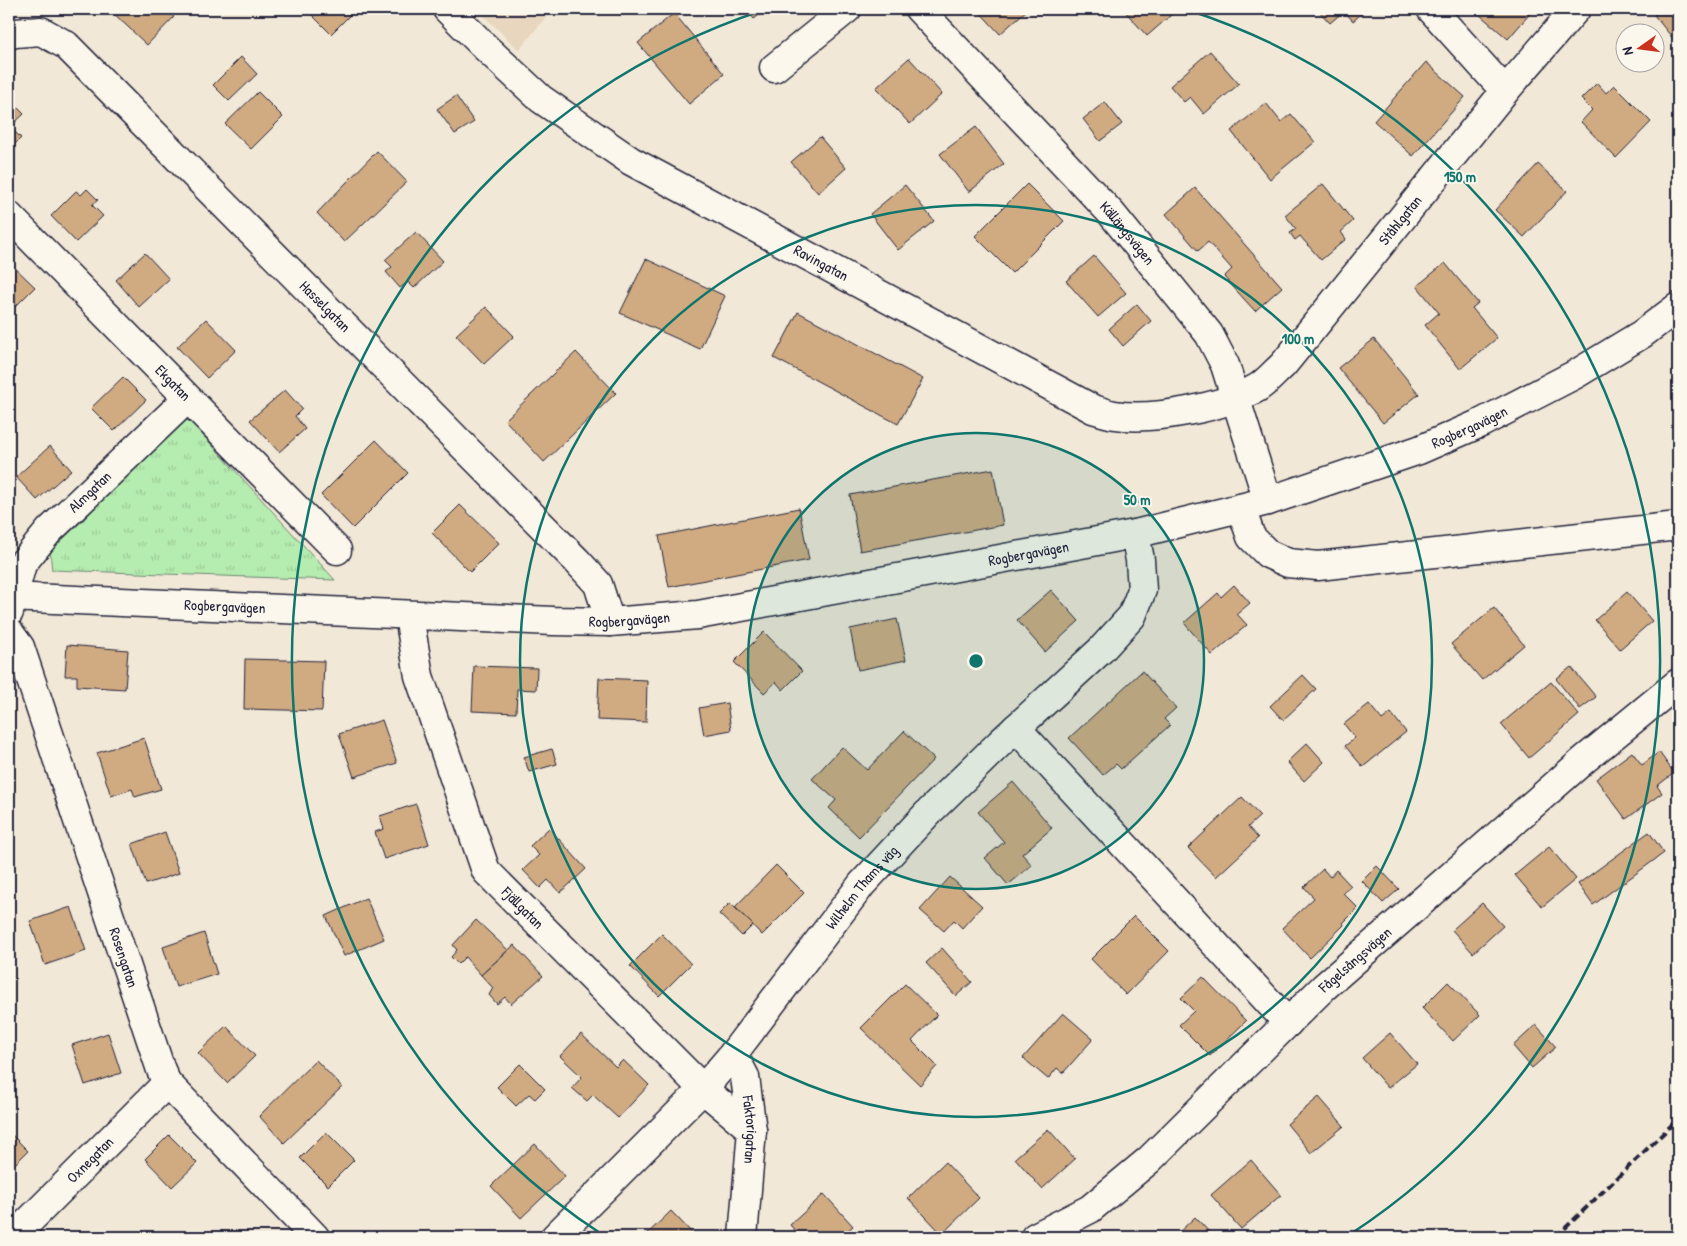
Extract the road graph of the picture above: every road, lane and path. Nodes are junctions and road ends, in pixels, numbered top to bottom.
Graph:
1 (447, 9) edge
2 (848, 9) edge
3 (919, 9) edge
4 (1431, 9) edge
5 (1576, 9) edge
6 (9, 35) edge
7 (774, 68) dead end
8 (1505, 92) junction
9 (9, 216) edge
10 (1678, 307) edge
11 (187, 399) junction
12 (1235, 399) junction
13 (1268, 501) junction
14 (1242, 508) junction
15 (1678, 526) edge
16 (1135, 534) junction
17 (337, 550) dead end
18 (10, 602) edge
19 (409, 616) junction
20 (610, 622) junction
21 (9, 632) edge
22 (1678, 682) edge
23 (1016, 728) junction
24 (1288, 1023) junction
25 (733, 1054) junction
26 (167, 1083) junction
27 (703, 1089) junction
28 (752, 1130) junction
29 (13, 1237) edge
30 (315, 1237) edge
31 (555, 1237) edge
32 (743, 1237) edge
33 (1035, 1237) edge

1 - 12 street, Ravingatan
2 - 7 street
3 - 12 street, Källängsvägen
4 - 8 street
5 - 8 street, Ståhlgatan
6 - 20 street, Hasselgatan
8 - 12 street, Ståhlgatan
9 - 11 street, Ekgatan
10 - 13 street, Rogbergavägen
11 - 17 street, Ekgatan
11 - 18 street, Almgatan
12 - 13 street, Källängsvägen
13 - 14 street, Rogbergavägen
14 - 15 street
14 - 16 street, Rogbergavägen
16 - 20 street, Rogbergavägen
16 - 23 street, Wilhelm Thams väg
18 - 19 street, Rogbergavägen
19 - 20 street, Rogbergavägen
19 - 27 street, Fjällgatan
21 - 26 street, Rosengatan
22 - 24 street, Fågelsångsvägen
23 - 24 street
23 - 25 street, Wilhelm Thams väg
24 - 33 street, Fågelsångsvägen
25 - 27 street, Wilhelm Thams väg
25 - 28 street, Faktorigatan
26 - 29 street, Oxnegatan
26 - 30 street, Rosengatan
27 - 28 street, Fjällgatan
27 - 31 street, Wilhelm Thams väg
28 - 32 street, Faktorigatan

